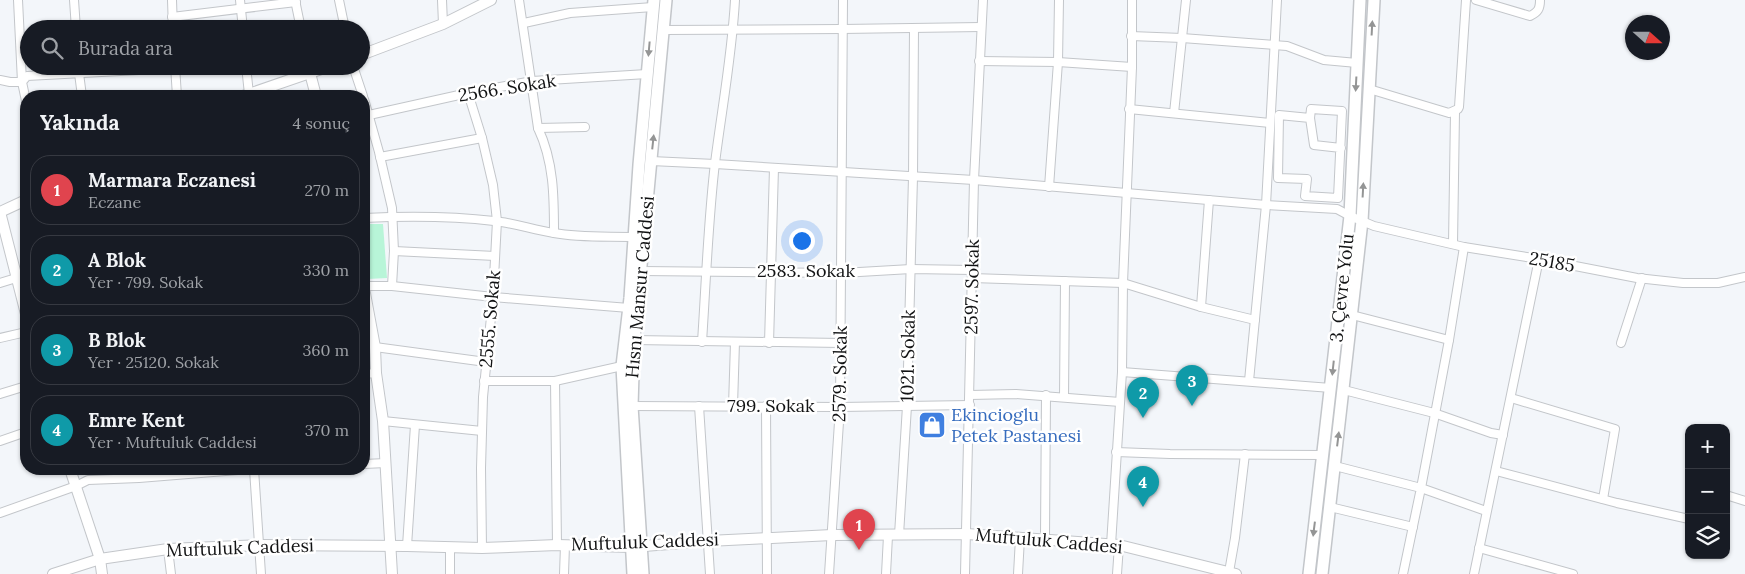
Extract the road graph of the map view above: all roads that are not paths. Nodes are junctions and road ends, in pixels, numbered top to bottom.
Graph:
1 (18, 0) edge
2 (74, 0) edge
3 (172, 0) edge
4 (240, 0) edge
5 (339, 0) edge
6 (442, 0) edge
7 (490, 0) edge
8 (519, 0) edge
9 (666, 0) edge
10 (735, 0) edge
11 (843, 0) edge
12 (983, 0) edge
13 (1060, 0) edge
14 (1132, 0) edge
15 (1186, 0) edge
16 (1277, 0) edge
17 (1360, 0) edge
18 (1374, 0) edge
19 (1466, 0) edge
20 (1476, 0) edge
21 (1540, 0) edge
22 (296, 1) edge
23 (654, 3) edge
24 (241, 9) junction
25 (172, 17) junction
26 (75, 20) edge
27 (172, 20) edge
28 (242, 20) edge
29 (299, 20) edge
30 (343, 20) edge
31 (524, 23) junction
32 (443, 24) junction
33 (981, 27) junction
34 (734, 28) junction
35 (914, 28) junction
36 (842, 29) junction
37 (664, 30) junction
38 (1132, 36) junction
39 (1182, 38) junction
40 (20, 41) edge
41 (1274, 45) junction
42 (370, 52) edge
43 (979, 61) junction
44 (1058, 62) junction
45 (1357, 63) junction
46 (1132, 67) junction
47 (647, 74) junction
48 (22, 75) edge
49 (34, 75) edge
50 (80, 75) edge
51 (176, 75) edge
52 (246, 75) edge
53 (296, 75) edge
54 (310, 75) edge
55 (356, 75) edge
56 (0, 80) edge
57 (532, 81) junction
58 (22, 82) junction
59 (1369, 89) junction
60 (24, 90) edge
61 (81, 90) edge
62 (177, 90) edge
63 (246, 90) edge
64 (259, 90) edge
65 (314, 90) edge
66 (360, 90) edge
67 (468, 93) junction
68 (1130, 109) junction
69 (1455, 112) junction
70 (1174, 113) junction
71 (370, 115) edge
72 (1310, 118) junction
73 (370, 119) edge
74 (1270, 123) junction
75 (585, 127) dead end
76 (538, 128) junction
77 (482, 138) junction
78 (1340, 148) junction
79 (380, 157) junction
80 (1269, 157) junction
81 (1278, 157) junction
82 (651, 161) junction
83 (715, 164) junction
84 (774, 168) junction
85 (842, 173) junction
86 (913, 177) junction
87 (974, 180) junction
88 (1049, 187) junction
89 (1127, 193) junction
90 (1209, 200) junction
91 (20, 203) edge
92 (1266, 205) junction
93 (0, 211) edge
94 (1350, 216) junction
95 (392, 217) junction
96 (370, 218) edge
97 (497, 221) junction
98 (1362, 221) junction
99 (554, 233) junction
100 (634, 237) junction
101 (1453, 244) junction
102 (1464, 247) junction
103 (394, 252) junction
104 (495, 256) junction
105 (1538, 259) junction
106 (910, 269) junction
107 (20, 271) edge
108 (641, 271) junction
109 (706, 271) junction
110 (771, 271) junction
111 (842, 273) junction
112 (972, 274) junction
113 (1745, 277) edge
114 (20, 278) edge
115 (1642, 278) junction
116 (1065, 281) junction
117 (0, 283) edge
118 (1123, 283) junction
119 (392, 286) junction
120 (370, 287) edge
121 (493, 297) junction
122 (1201, 307) junction
123 (629, 308) junction
124 (1352, 315) junction
125 (1255, 320) junction
126 (370, 327) edge
127 (20, 333) edge
128 (0, 338) edge
129 (634, 340) junction
130 (1449, 340) junction
131 (702, 342) junction
132 (735, 342) junction
133 (769, 343) junction
134 (841, 343) junction
135 (1621, 343) dead end
136 (375, 347) junction
137 (486, 362) junction
138 (622, 366) junction
139 (1122, 372) junction
140 (376, 373) junction
141 (370, 374) edge
142 (484, 380) junction
143 (555, 381) junction
144 (1250, 381) junction
145 (20, 388) edge
146 (1330, 388) junction
147 (1344, 390) junction
148 (0, 394) edge
149 (970, 395) junction
150 (1046, 395) junction
151 (1064, 397) junction
152 (1510, 398) junction
153 (1120, 402) junction
154 (970, 405) junction
155 (632, 406) junction
156 (699, 406) junction
157 (733, 406) junction
158 (766, 406) junction
159 (908, 406) junction
160 (840, 407) junction
161 (1434, 413) junction
162 (383, 421) junction
163 (415, 425) junction
164 (482, 431) junction
165 (20, 434) edge
166 (1503, 436) junction
167 (0, 441) edge
168 (1116, 452) junction
169 (1244, 454) junction
170 (1323, 455) junction
171 (386, 463) junction
172 (370, 464) edge
173 (1335, 466) junction
174 (1496, 471) junction
175 (72, 475) edge
176 (177, 475) edge
177 (253, 475) edge
178 (76, 486) junction
179 (1421, 488) junction
180 (1730, 496) edge
181 (1603, 499) junction
182 (1745, 501) edge
183 (1330, 507) junction
184 (1486, 511) junction
185 (0, 513) edge
186 (1685, 519) edge
187 (1413, 527) junction
188 (967, 534) junction
189 (832, 535) junction
190 (894, 535) junction
191 (768, 538) junction
192 (1020, 538) junction
193 (1045, 538) junction
194 (708, 541) junction
195 (259, 545) junction
196 (561, 545) junction
197 (1115, 545) junction
198 (391, 546) junction
199 (407, 546) junction
200 (450, 547) junction
201 (636, 547) junction
202 (482, 548) junction
203 (1479, 548) junction
204 (168, 549) junction
205 (100, 560) junction
206 (1215, 571) edge
207 (1232, 573) edge
208 (53, 574) edge
209 (102, 574) edge
210 (171, 574) edge
211 (261, 574) edge
212 (392, 574) edge
213 (450, 574) edge
214 (564, 574) edge
215 (633, 574) edge
216 (643, 574) edge
217 (710, 574) edge
218 (767, 574) edge
219 (829, 574) edge
220 (886, 574) edge
221 (965, 574) edge
222 (1018, 574) edge
223 (1116, 574) edge
224 (1309, 574) edge
225 (1322, 574) edge
226 (1403, 574) edge
227 (1474, 574) edge
228 (1573, 574) edge

1 - 40 street
2 - 26 street
3 - 25 street
4 - 24 street
5 - 30 street
6 - 32 street
7 - 32 street
8 - 31 street
9 - 37 main road, Hısnı Mansur Caddesi
10 - 34 street
11 - 36 street, 2579. Sokak
12 - 33 street, 2597. Sokak
13 - 44 street
14 - 38 street
15 - 39 street
16 - 41 street
17 - 45 main road, 3. Çevre Yolu
59 -> 18 main road, 3. Çevre Yolu
19 - 69 street
20 - 21 street
22 - 24 street
22 - 29 street
23 - 31 street
23 -> 47 main road
24 - 25 street
24 - 28 street
25 - 27 street
31 - 57 street
32 - 42 street
33 - 35 street
33 - 43 street, 2597. Sokak
34 - 36 street
34 - 37 street
34 - 83 street
35 - 36 street
35 - 86 street, 1021. Sokak
36 - 85 street, 2579. Sokak
82 -> 37 main road, Hısnı Mansur Caddesi
38 - 39 street
38 - 46 street
39 - 41 street
39 - 70 street
41 - 45 street
41 - 74 street
43 - 44 street
43 - 87 street, 2597. Sokak
44 - 46 street
44 - 88 street
45 -> 94 main road, 3. Çevre Yolu
46 - 68 street
47 - 57 street, 2566. Sokak
47 - 100 main road
48 - 58 street
49 - 58 street
50 - 61 street
51 - 62 street
52 - 63 street
53 - 64 street
54 - 65 street
55 - 66 street
56 - 58 street
57 - 67 street, 2566. Sokak
57 - 76 street
58 - 60 street
59 - 69 street
98 -> 59 main road, 3. Çevre Yolu
67 - 71 street, 2566. Sokak
67 - 77 street, 2555. Sokak
68 - 70 street
68 - 89 street
69 - 101 street
70 - 74 street
72 - 78 street
72 - 78 street
72 - 81 street
73 - 79 street
74 - 80 street
75 - 76 street
76 - 99 street
77 - 79 street
77 - 97 street, 2555. Sokak
78 - 81 street
79 - 95 street
80 - 81 street
80 - 92 street
82 - 83 street, 25185
82 - 108 main road, Hısnı Mansur Caddesi
83 - 84 street, 25185
83 - 109 street
84 - 85 street, 25185
84 - 110 street
85 - 86 street, 25185
85 - 111 street, 2579. Sokak
86 - 87 street, 25185
86 - 106 street, 1021. Sokak
87 - 88 street, 25185
87 - 112 street, 2597. Sokak
88 - 89 street, 25185
89 - 90 street, 25185
89 - 118 street
90 - 92 street, 25185
90 - 122 street
91 - 93 street
92 - 94 street, 25185
92 - 125 street
93 - 107 street
94 - 98 street, 25185
94 -> 146 main road, 3. Çevre Yolu
95 - 96 street
95 - 97 street
95 - 103 street
97 - 99 street
97 - 104 street, 2555. Sokak
98 - 101 street, 25185
98 - 124 main road, 3. Çevre Yolu
99 - 100 street
100 - 123 main road
101 - 102 street, 25185
102 - 105 street, 25185
102 - 130 street
103 - 104 street
103 - 119 street
104 - 121 street, 2555. Sokak
105 - 115 street, 25185
105 - 152 street
106 - 111 street, 2583. Sokak
106 - 112 street, 2583. Sokak
106 - 159 street, 1021. Sokak
108 - 109 street, 2583. Sokak
108 - 129 main road, Hısnı Mansur Caddesi
109 - 110 street, 2583. Sokak
109 - 131 street
110 - 111 street, 2583. Sokak
110 - 133 street
111 - 134 street, 2579. Sokak
112 - 116 street, 2583. Sokak
112 - 149 street, 2597. Sokak
113 - 115 street, 25185
114 - 117 street
115 - 135 street
116 - 118 street, 2583. Sokak
116 - 151 street
118 - 122 street, 2583. Sokak
118 - 139 street
119 - 120 street
119 - 121 street
121 - 123 street
121 - 137 street, 2555. Sokak
122 - 125 street, 2583. Sokak
123 - 138 main road
124 - 130 street
124 - 147 main road, 3. Çevre Yolu
125 - 144 street
126 - 136 street
127 - 128 street
129 - 131 street
129 - 155 main road, Hısnı Mansur Caddesi
130 - 161 street
131 - 132 street
132 - 133 street
132 - 157 street
133 - 134 street
134 - 160 street, 2579. Sokak
136 - 137 street
136 - 140 street
137 - 142 street, 2555. Sokak
138 - 143 street
138 - 201 main road
139 - 144 street
139 - 153 street
140 - 141 street
140 - 162 street
142 - 143 street
142 - 164 street, 2555. Sokak
143 - 196 street
144 - 146 street
145 - 148 street
146 - 170 main road, 3. Çevre Yolu
147 - 161 street
173 -> 147 main road, 3. Çevre Yolu
149 - 150 street
149 - 154 street, 2597. Sokak
150 - 151 street
150 - 193 street
151 - 153 street
152 - 166 street
152 - 181 street
153 - 168 street
154 - 159 street, 799. Sokak
154 - 188 street, 2597. Sokak
155 - 156 street, 799. Sokak
155 - 201 main road, Hısnı Mansur Caddesi
156 - 157 street, 799. Sokak
156 - 194 street
157 - 158 street, 799. Sokak
158 - 160 street, 799. Sokak
158 - 191 street
159 - 160 street, 799. Sokak
159 - 190 street, 1021. Sokak
160 - 189 street, 2579. Sokak
161 - 166 street
161 - 179 street
162 - 163 street
162 - 171 street
163 - 164 street
163 - 199 street
164 - 202 street, 2555. Sokak
165 - 167 street
166 - 174 street
168 - 169 street
168 - 197 street
169 - 170 street
169 - 207 street
170 -> 224 main road, 3. Çevre Yolu
171 - 172 street
171 - 198 street
173 - 179 street
173 - 183 main road, 3. Çevre Yolu
174 - 181 street
174 - 184 street
175 - 178 street
176 - 178 street
177 - 195 street
178 - 185 street
178 - 205 street
179 - 184 street
179 - 187 street
180 - 182 street
181 - 186 street
183 - 187 street
183 - 225 main road, 3. Çevre Yolu
184 - 203 street
187 - 226 street
188 - 190 street, Muftuluk Caddesi
188 - 192 street, Muftuluk Caddesi
188 - 221 street, 2597. Sokak
189 - 190 street, Muftuluk Caddesi
189 - 191 street, Muftuluk Caddesi
189 - 219 street, 2579. Sokak
190 - 220 street, 1021. Sokak
191 - 194 street, Muftuluk Caddesi
191 - 218 street
192 - 193 street, Muftuluk Caddesi
192 - 222 street
193 - 197 street, Muftuluk Caddesi
194 - 201 street, Muftuluk Caddesi
194 - 217 street
195 - 198 street, Muftuluk Caddesi
195 - 204 street, Muftuluk Caddesi
195 - 211 street
196 - 201 street, Muftuluk Caddesi
196 - 202 street, Muftuluk Caddesi
196 - 214 street
197 - 206 street, Muftuluk Caddesi
197 - 223 street
198 - 199 street, Muftuluk Caddesi
198 - 212 street
199 - 200 street, Muftuluk Caddesi
200 - 202 street, Muftuluk Caddesi
200 - 213 street
201 - 215 main road
201 - 216 main road, Hısnı Mansur Caddesi
203 - 227 street
203 - 228 street
204 - 205 street, Muftuluk Caddesi
204 - 210 street
205 - 208 street, Muftuluk Caddesi
205 - 209 street
206 - 207 street, Muftuluk Caddesi

